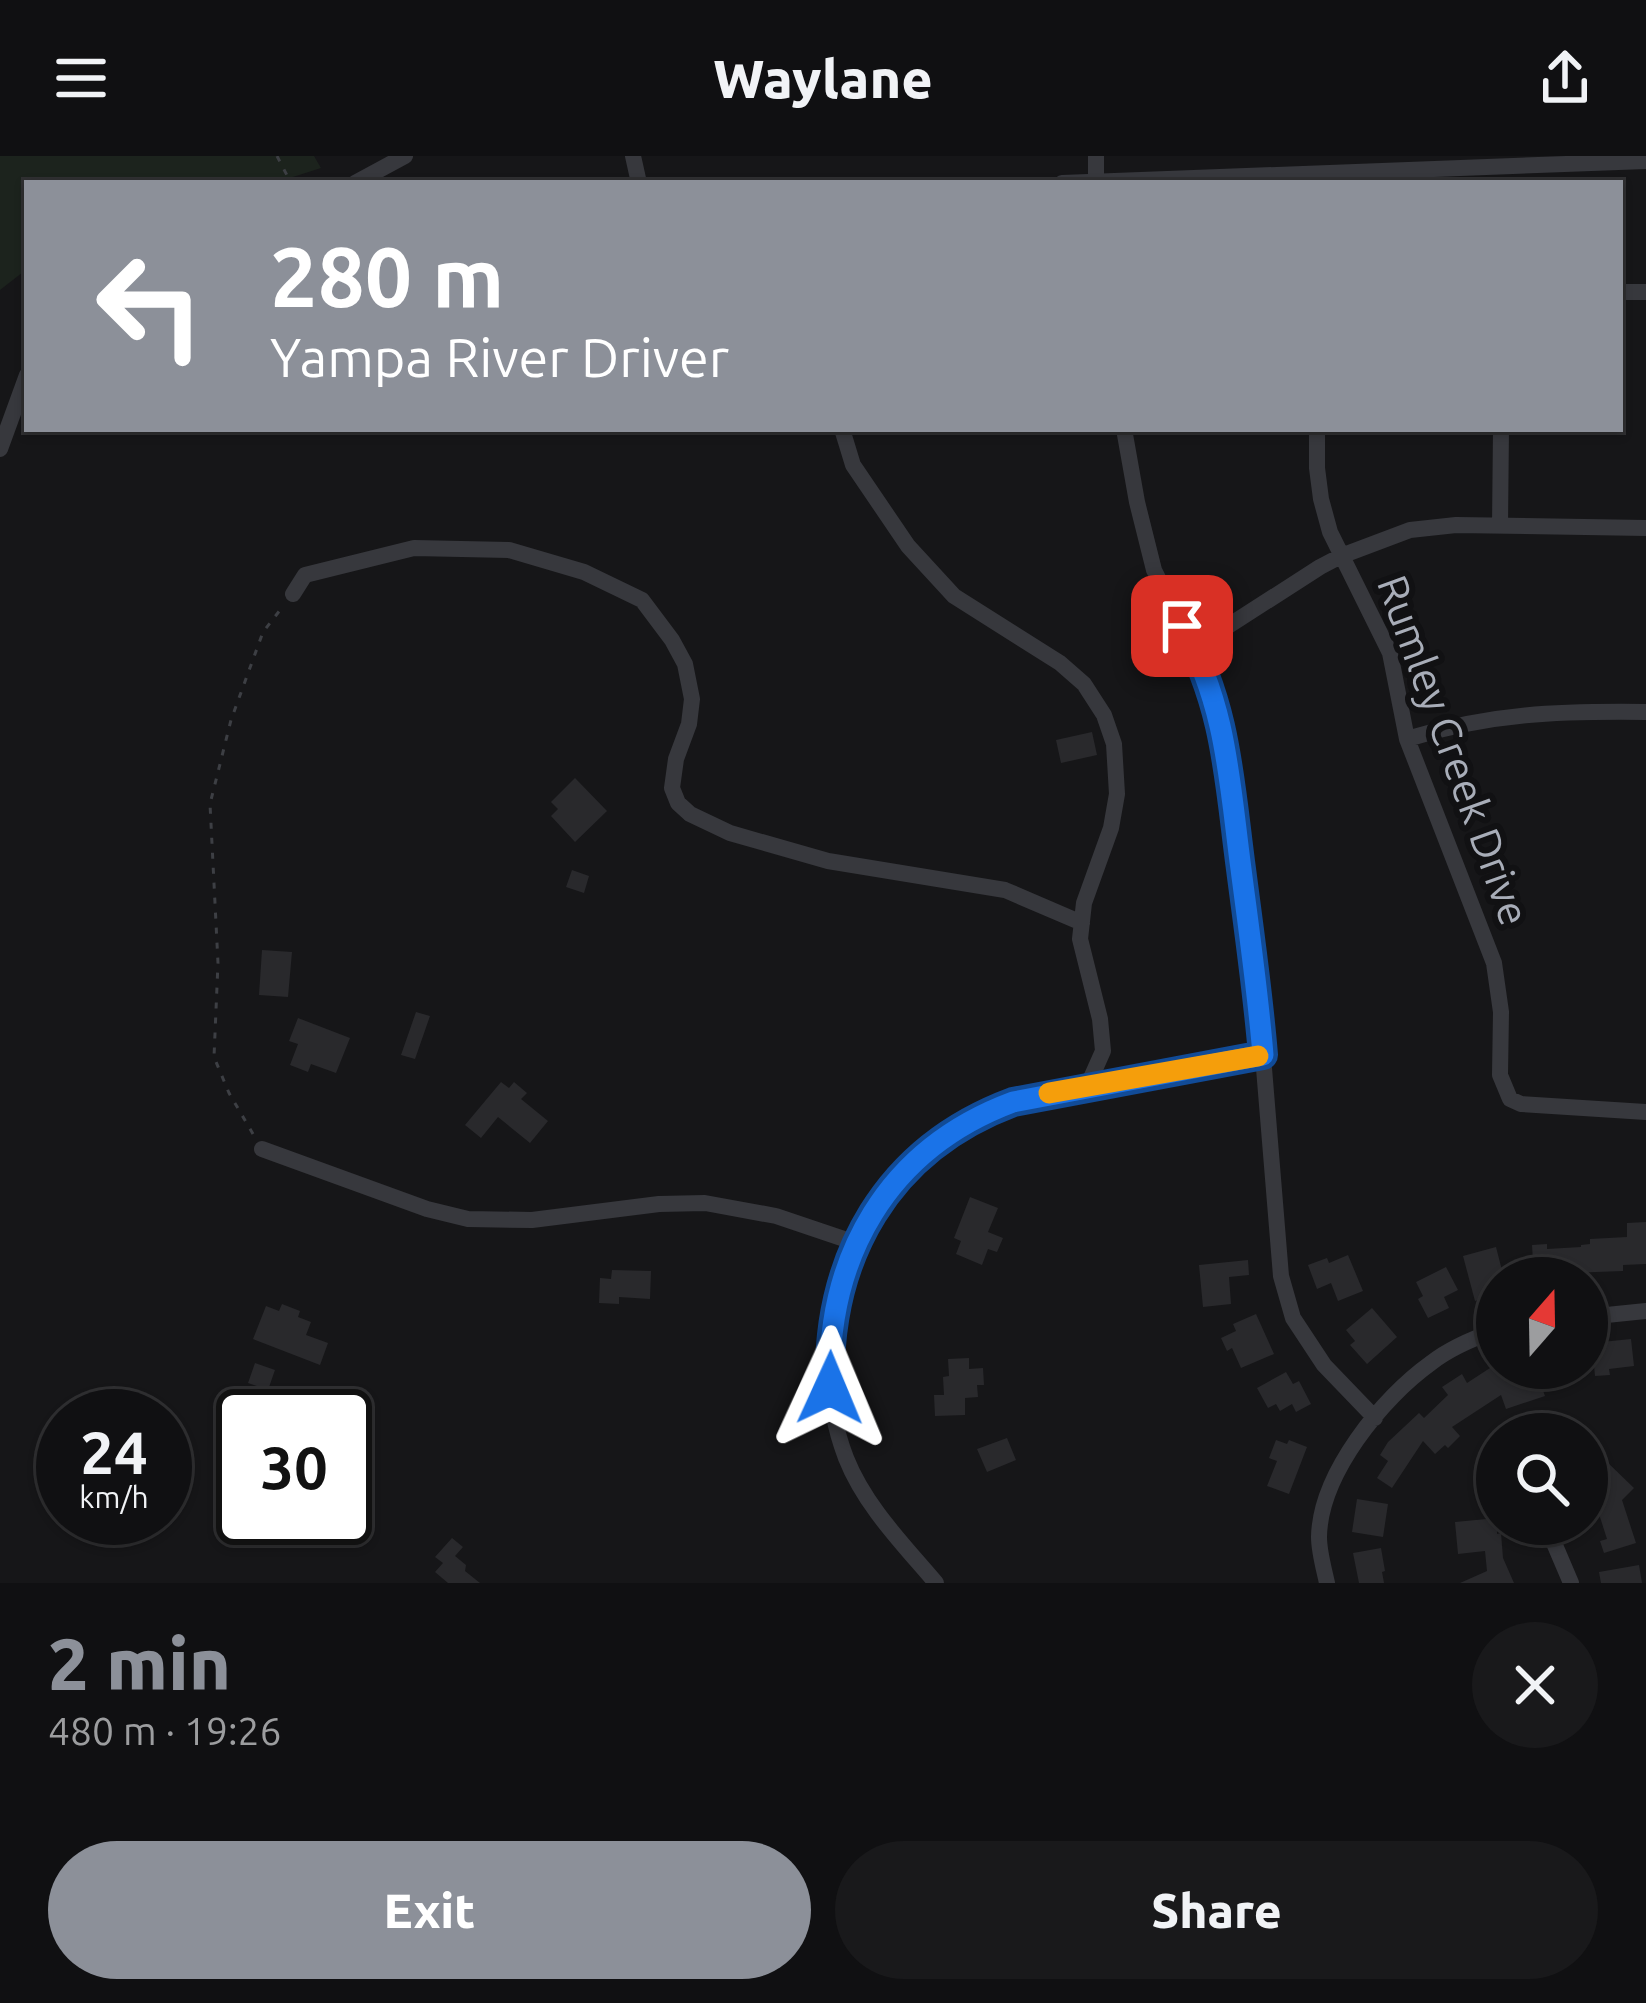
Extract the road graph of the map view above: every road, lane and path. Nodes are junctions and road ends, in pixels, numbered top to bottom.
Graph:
1 (405, 156) edge
2 (1496, 161) edge
3 (1646, 161) edge
4 (361, 180) edge
5 (1134, 180) edge
6 (24, 383) edge
7 (843, 432) edge
8 (1125, 432) edge
9 (1317, 432) edge
10 (1501, 432) edge
11 (0, 449) edge
12 (1500, 526) junction
13 (1646, 528) edge
14 (1340, 556) junction
15 (293, 594) joint
16 (1194, 648) junction
17 (1646, 712) edge
18 (1407, 739) junction
19 (1082, 923) junction
20 (1263, 1055) junction
21 (1087, 1087) junction
22 (1646, 1112) edge
23 (262, 1149) joint
24 (856, 1243) junction
25 (1646, 1311) edge
26 (1608, 1315) edge
27 (1476, 1337) edge
28 (1376, 1418) junction
29 (1555, 1545) edge
30 (936, 1583) edge
31 (1327, 1583) edge
32 (1571, 1583) edge

1 - 4 street
2 - 3 street
2 - 5 street
6 - 11 street
7 - 19 street
8 - 16 street
9 - 14 street, Rumley Creek Drive
10 - 12 street
12 - 13 street
12 - 14 street
14 - 16 street
14 - 18 street, Rumley Creek Drive
15 - 19 street
15 - 23 path
16 - 20 street
17 - 18 street
18 - 22 street, Rumley Creek Drive
19 - 21 street
20 - 21 street
20 - 28 street
21 - 24 street
23 - 24 street
24 - 30 street
25 - 26 street
27 - 28 street
28 - 31 street
29 - 32 street

